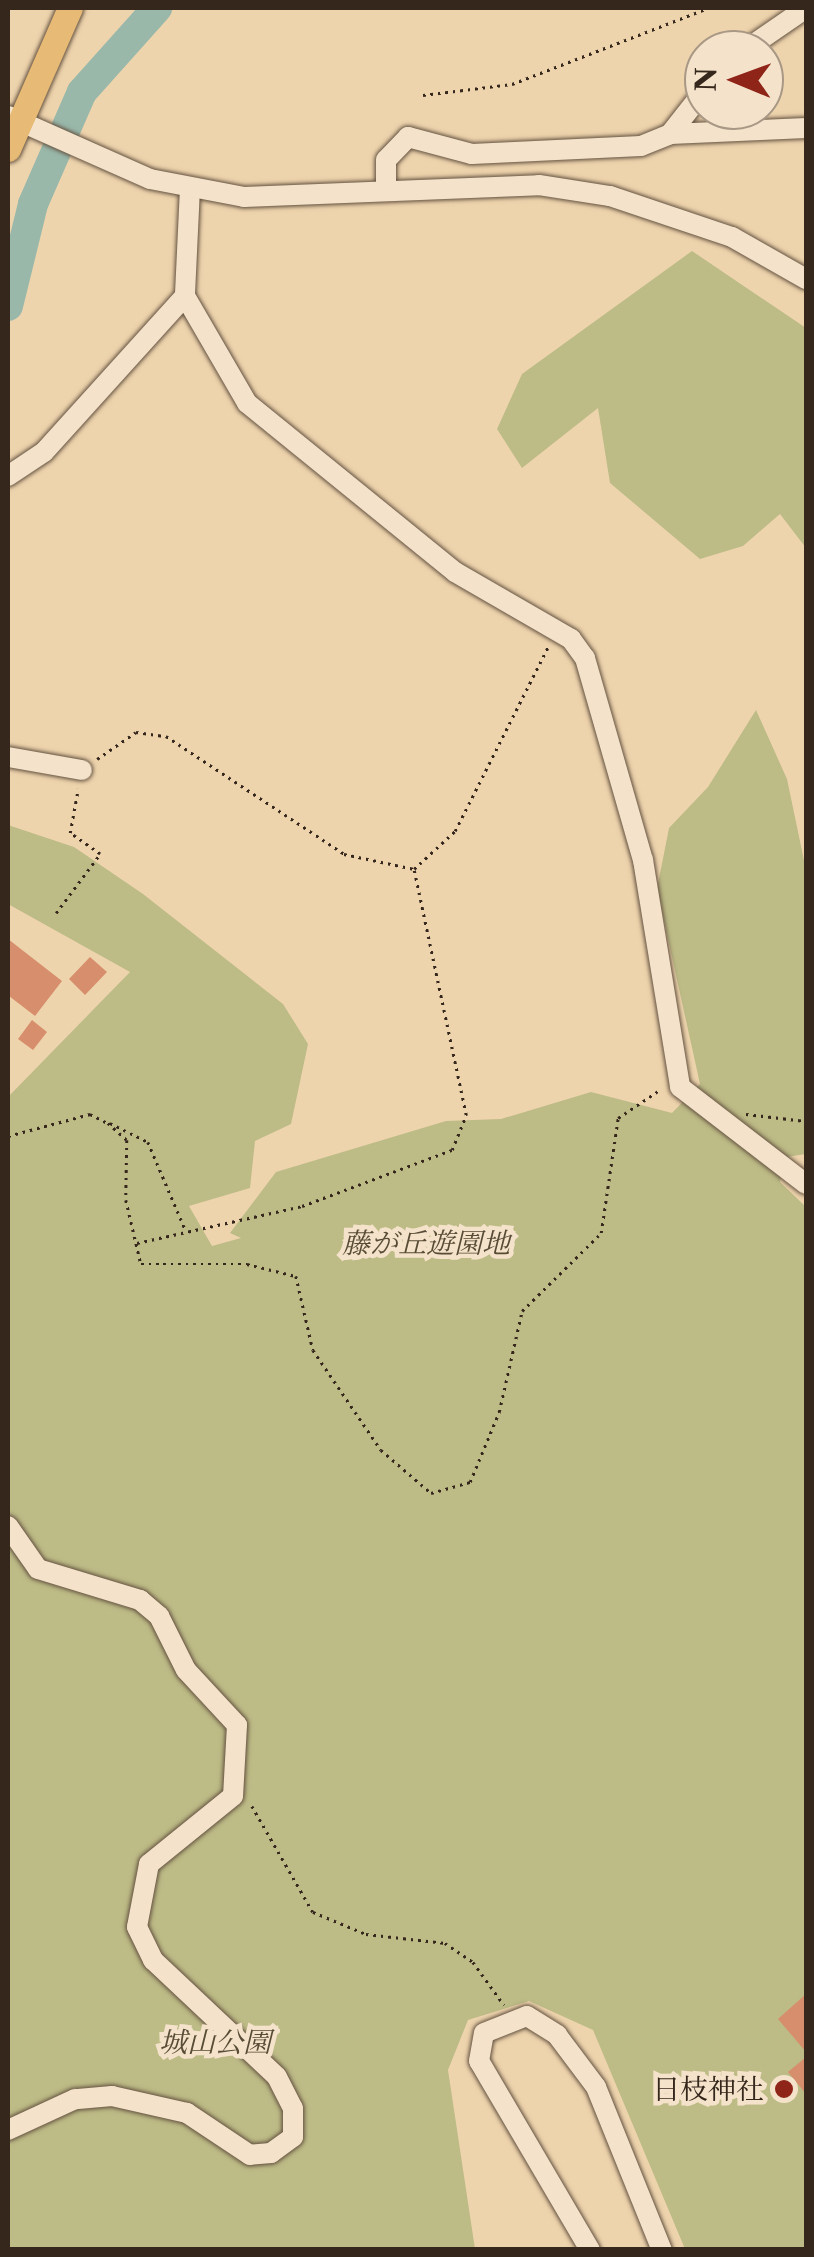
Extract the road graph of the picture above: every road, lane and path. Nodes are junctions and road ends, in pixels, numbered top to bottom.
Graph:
1 (70, 8) edge
2 (708, 8) edge
3 (806, 8) edge
4 (774, 30) edge
5 (423, 95) dead end
6 (684, 116) edge
7 (13, 119) edge
8 (805, 131) edge
9 (670, 134) junction
10 (8, 149) edge
11 (190, 188) junction
12 (386, 191) junction
13 (806, 279) edge
14 (185, 296) junction
15 (8, 476) edge
16 (552, 631) junction
17 (8, 757) edge
18 (82, 770) junction
19 (414, 869) junction
20 (56, 912) dead end
21 (680, 1087) junction
22 (740, 1113) dead end
23 (806, 1120) edge
24 (108, 1122) junction
25 (8, 1136) edge
26 (806, 1184) edge
27 (186, 1232) junction
28 (134, 1244) junction
29 (8, 1526) edge
30 (232, 1796) junction
31 (504, 2005) dead end
32 (8, 2130) edge
33 (590, 2250) edge
34 (662, 2250) edge

1 - 7 main road
2 - 5 path
3 - 4 street
6 - 9 street
7 - 10 main road
7 - 11 street
8 - 9 street
9 - 12 street
11 - 12 street
11 - 14 street
12 - 13 street
14 - 15 street
14 - 16 street
16 - 19 path
16 - 21 street
17 - 18 street
18 - 19 path
18 - 20 path
19 - 27 path
21 - 26 street
21 - 28 path
22 - 23 path
24 - 25 path
24 - 27 path
24 - 28 path
27 - 28 path
29 - 30 street
30 - 31 path
30 - 32 street
33 - 34 street

